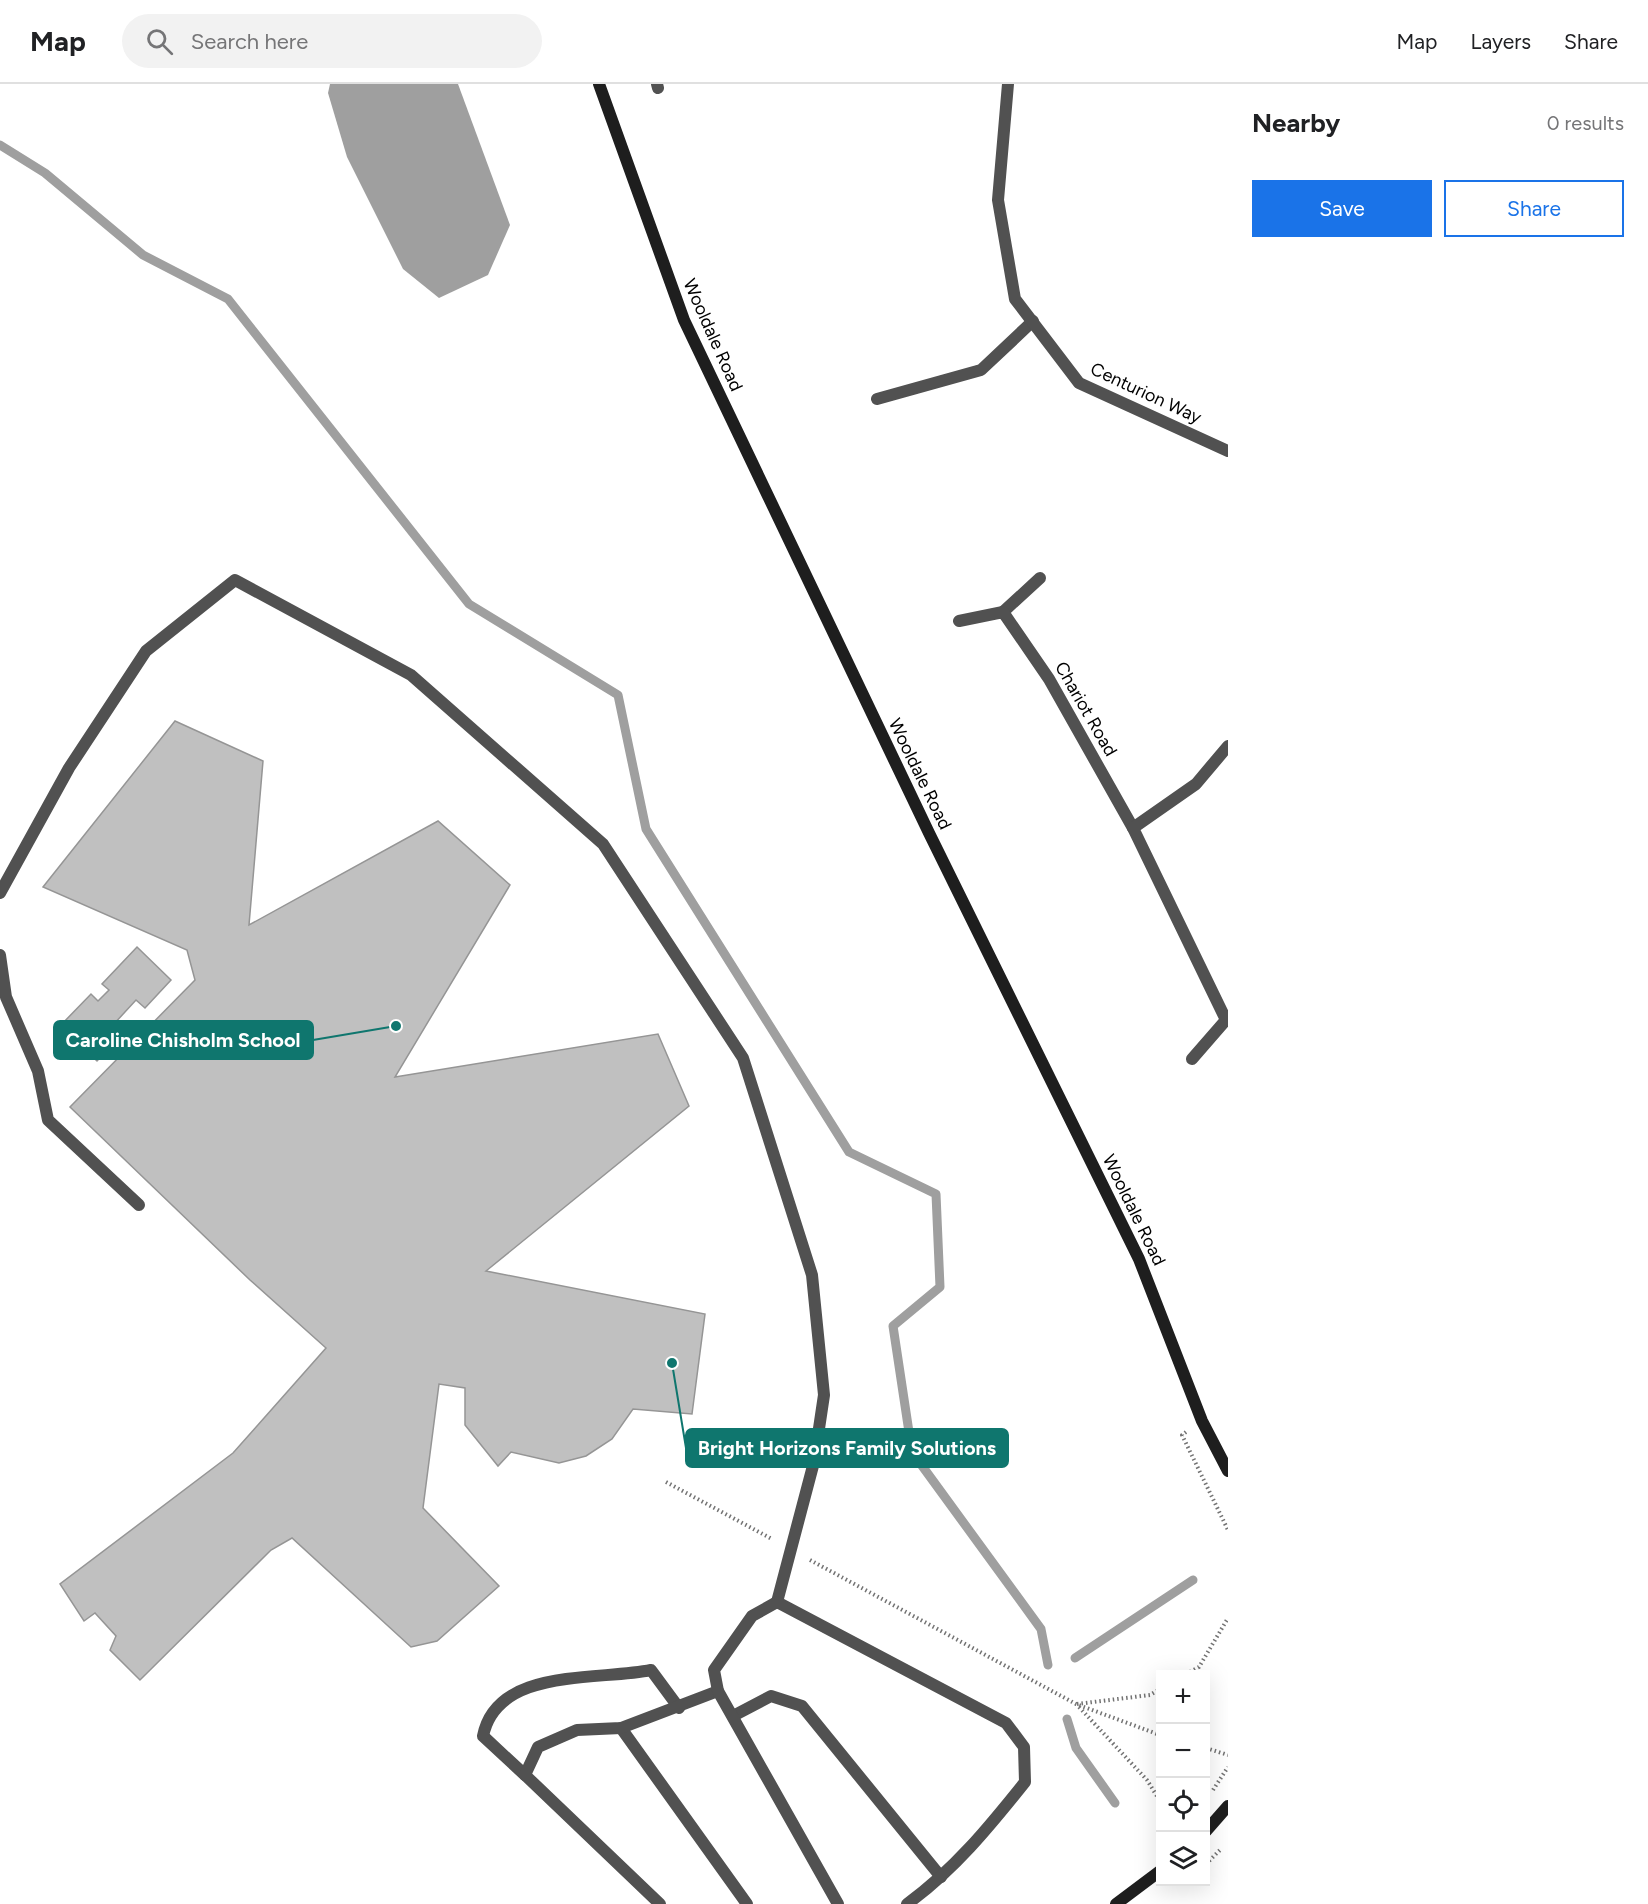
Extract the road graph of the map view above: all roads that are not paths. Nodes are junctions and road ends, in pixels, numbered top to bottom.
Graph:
1 (599, 84) edge
2 (1008, 84) edge
3 (1033, 321) junction
4 (877, 399) dead end
5 (1228, 451) edge
6 (1040, 578) dead end
7 (1003, 612) junction
8 (959, 621) dead end
9 (1228, 747) edge
10 (1133, 828) junction
11 (0, 893) edge
12 (0, 956) edge
13 (1227, 1020) edge
14 (1192, 1059) dead end
15 (139, 1205) dead end
16 (1228, 1471) edge
17 (777, 1602) junction
18 (718, 1691) junction
19 (679, 1708) junction
20 (733, 1716) junction
21 (621, 1728) junction
22 (525, 1775) junction
23 (1228, 1806) edge
24 (1210, 1826) edge
25 (1156, 1875) edge
26 (941, 1877) junction
27 (660, 1904) edge
28 (747, 1904) edge
29 (838, 1904) edge
30 (907, 1904) edge
31 (1116, 1904) edge

1 - 16 street, Wooldale Road
2 - 3 street, Centurion Way
3 - 4 street
3 - 5 street, Centurion Way
6 - 7 street
7 - 8 street
7 - 10 street, Chariot Road
9 - 10 street
10 - 13 street, Chariot Road
11 - 17 street
12 - 15 street
13 - 14 street, Chariot Road
17 - 18 street
17 - 26 street
18 - 19 street
18 - 20 street
19 - 21 street
19 - 22 street
20 - 26 street
20 - 29 street
21 - 22 street
21 - 28 street
22 - 27 street
23 - 24 street
25 - 31 street
26 - 30 street

